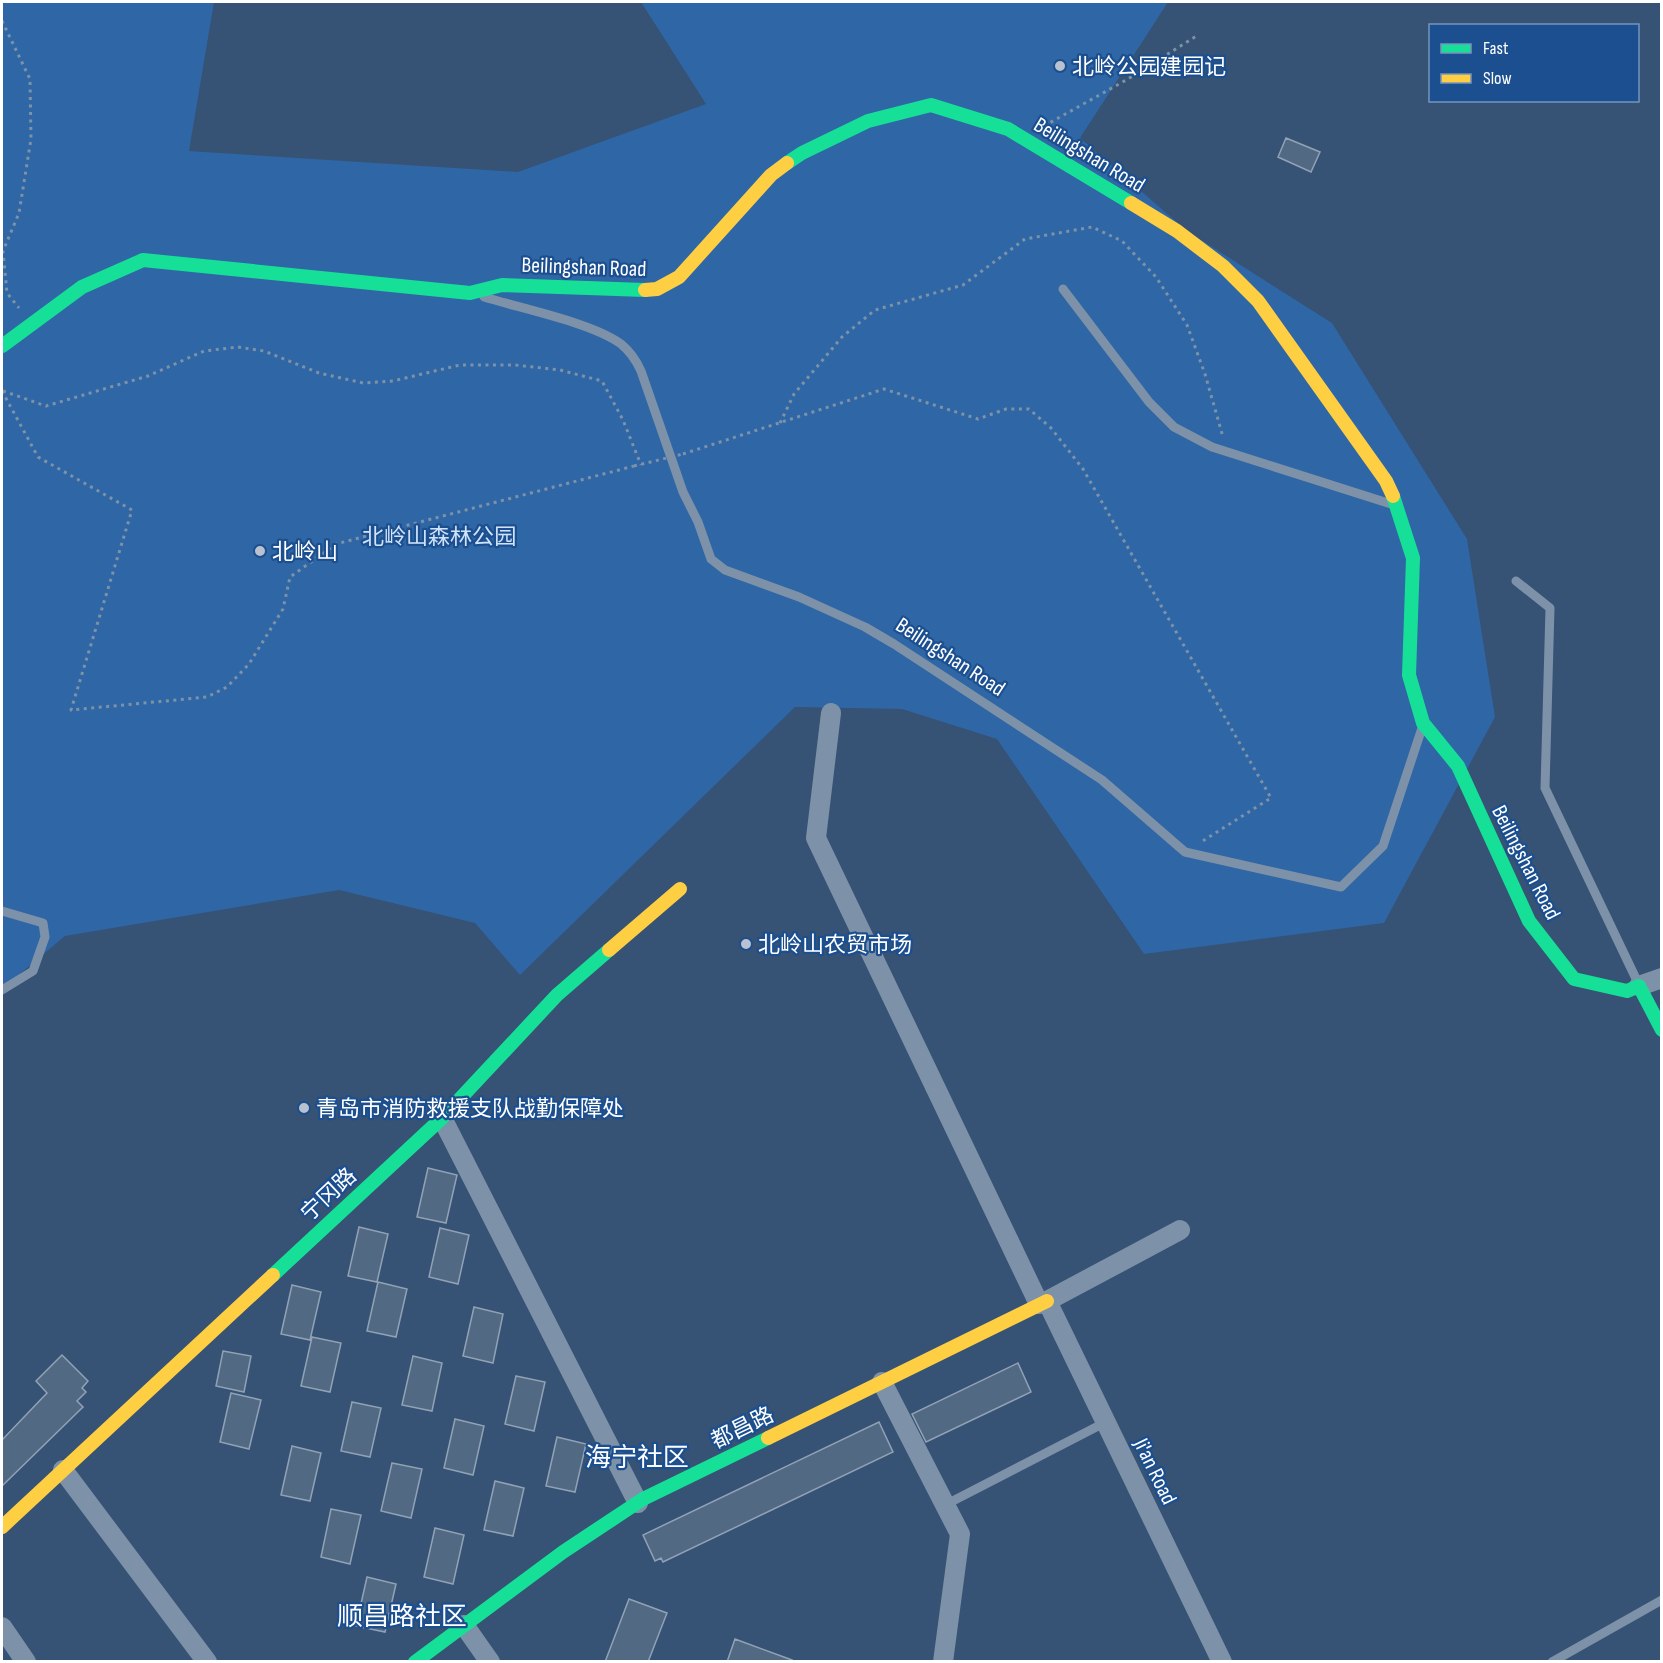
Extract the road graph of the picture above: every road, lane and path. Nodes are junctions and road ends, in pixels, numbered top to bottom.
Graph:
1 (2, 21) edge
2 (1198, 35) dead end
3 (1008, 129) junction
4 (1063, 289) dead end
5 (470, 293) junction
6 (31, 324) junction
7 (2, 346) edge
8 (2, 391) edge
9 (780, 423) junction
10 (1226, 451) junction
11 (641, 465) junction
12 (1397, 506) junction
13 (1516, 581) dead end
14 (831, 713) dead end
15 (1423, 723) junction
16 (1185, 852) junction
17 (680, 889) dead end
18 (2, 911) edge
19 (1662, 978) edge
20 (1639, 986) junction
21 (2, 990) edge
22 (1662, 1030) edge
23 (442, 1118) junction
24 (1180, 1230) dead end
25 (1043, 1303) junction
26 (882, 1382) junction
27 (1106, 1422) junction
28 (63, 1470) junction
29 (638, 1503) junction
30 (945, 1505) junction
31 (2, 1527) edge
32 (1662, 1600) edge
33 (464, 1625) junction
34 (2, 1627) edge
35 (26, 1662) edge
36 (207, 1662) edge
37 (415, 1662) edge
38 (490, 1662) edge
39 (943, 1662) edge
40 (1222, 1662) edge
41 (1552, 1662) edge

1 - 6 path
2 - 3 path
3 - 5 street, Beilingshan Road
3 - 12 street, Beilingshan Road
4 - 10 lane
5 - 6 street, Beilingshan Road
5 - 16 lane, Beilingshan Road
6 - 7 street, Beilingshan Road
8 - 11 path
8 - 11 path, bridge
9 - 10 path
9 - 11 path, bridge
9 - 16 path
10 - 12 lane
12 - 15 street, Beilingshan Road
13 - 20 lane
14 - 25 street, Ji'an Road
15 - 16 lane, Beilingshan Road
15 - 20 street, Beilingshan Road
17 - 23 street, 宁冈路
18 - 21 lane
19 - 20 street
20 - 22 street
23 - 28 street, 宁冈路
23 - 29 street
24 - 25 street
25 - 26 street, 都昌路
25 - 27 street, Ji'an Road
26 - 29 street, 都昌路
26 - 30 street
27 - 30 lane
27 - 40 street, Ji'an Road
28 - 31 street, 宁冈路
28 - 36 street
29 - 33 street, 都昌路
30 - 39 street
32 - 41 lane
33 - 37 street, 都昌路
33 - 38 street
34 - 35 street

